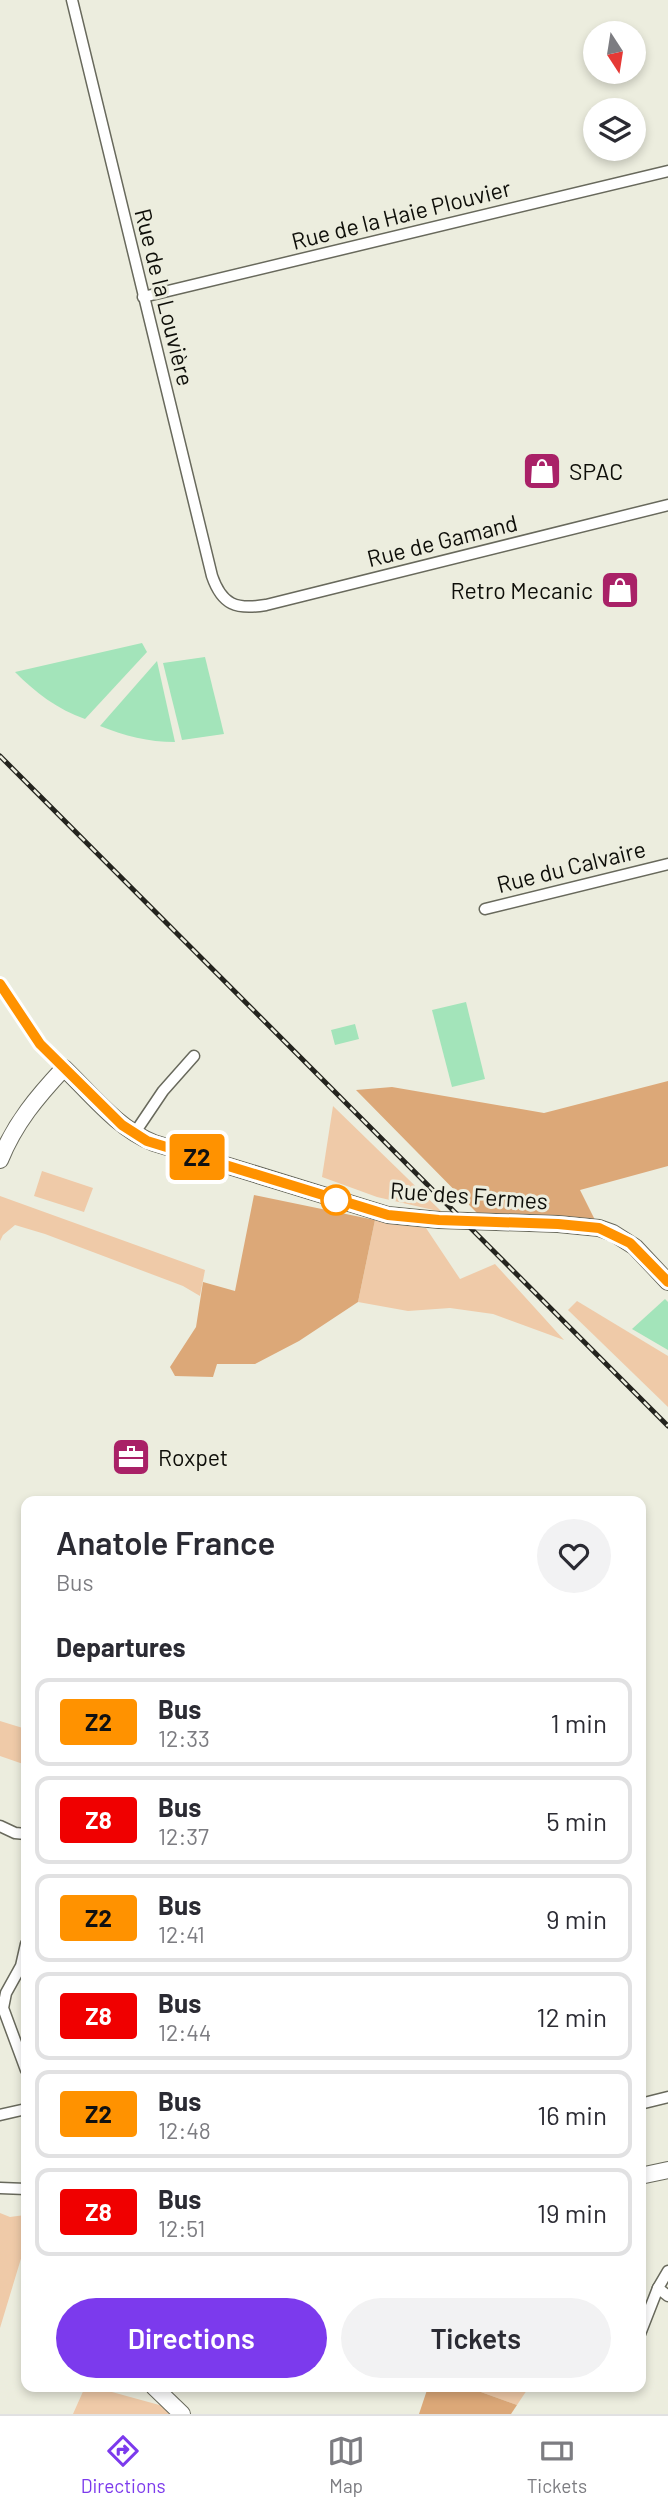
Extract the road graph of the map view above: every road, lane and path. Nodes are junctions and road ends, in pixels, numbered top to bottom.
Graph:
1 (72, 0) edge
2 (668, 171) edge
3 (143, 297) junction
4 (668, 505) edge
5 (226, 601) joint
6 (668, 864) edge
7 (485, 909) dead end
8 (0, 984) edge
9 (194, 1056) dead end
10 (64, 1068) junction
11 (134, 1134) junction
12 (0, 1160) edge
13 (668, 1282) edge
14 (0, 1826) edge
15 (21, 1834) edge
16 (21, 1966) edge
17 (21, 2057) edge
18 (668, 2097) edge
19 (646, 2102) edge
20 (21, 2110) edge
21 (0, 2115) edge
22 (668, 2170) edge
23 (646, 2175) edge
24 (0, 2188) edge
25 (21, 2189) edge
26 (668, 2271) edge
27 (658, 2288) junction
28 (668, 2296) edge
29 (646, 2319) edge
30 (159, 2392) edge
31 (182, 2414) edge

1 - 3 street, Rue de la Louvière
2 - 3 street, Rue de la Haie Plouvier
3 - 5 street, Rue de la Louvière
4 - 5 street, Rue de Gamand
6 - 7 street, Rue du Calvaire
8 - 10 street
9 - 11 street
10 - 11 street, Rue des Fermes
10 - 12 street
11 - 13 street, Rue des Fermes
14 - 15 street
16 - 17 street
18 - 19 street
20 - 21 street
22 - 23 street
24 - 25 street
26 - 27 street
27 - 28 street
27 - 29 street
30 - 31 street

